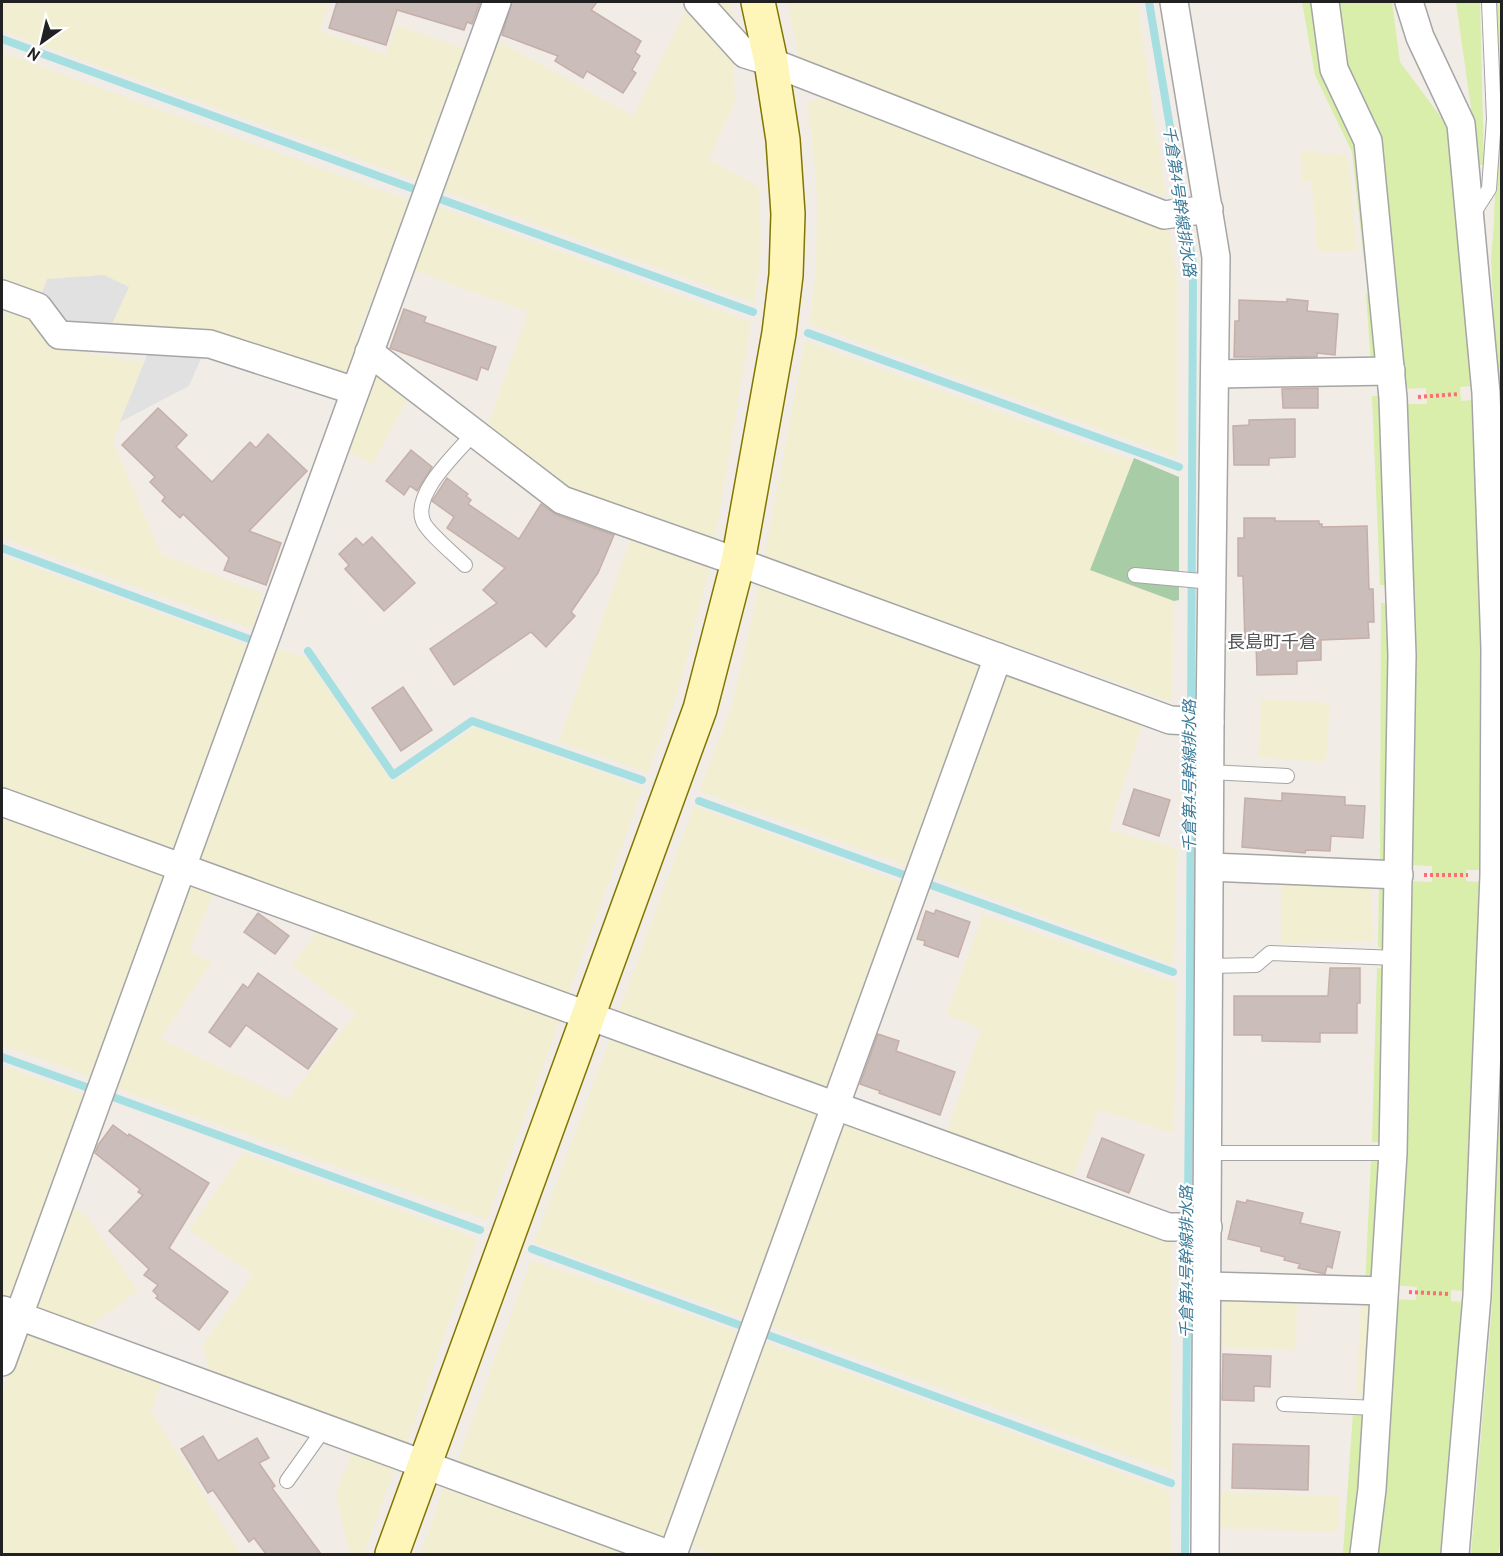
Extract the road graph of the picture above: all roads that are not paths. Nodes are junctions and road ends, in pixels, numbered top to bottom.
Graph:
1 (497, 2) edge
2 (698, 2) edge
3 (758, 2) edge
4 (1174, 2) edge
5 (1325, 2) edge
6 (1409, 2) edge
7 (1489, 2) edge
8 (771, 62) junction
9 (1193, 211) junction
10 (1470, 219) junction
11 (2, 294) edge
12 (369, 352) junction
13 (1390, 371) junction
14 (1215, 374) junction
15 (355, 391) junction
16 (474, 433) junction
17 (738, 562) junction
18 (465, 565) dead end
19 (1135, 575) dead end
20 (1207, 581) junction
21 (998, 657) junction
22 (1196, 722) junction
23 (1210, 772) junction
24 (1287, 776) dead end
25 (2, 802) edge
26 (182, 867) junction
27 (1210, 867) junction
28 (1399, 875) junction
29 (1397, 958) junction
30 (1209, 966) junction
31 (589, 1017) junction
32 (835, 1104) junction
33 (1208, 1153) junction
34 (1393, 1153) junction
35 (1192, 1227) junction
36 (1207, 1286) junction
37 (1384, 1291) junction
38 (10, 1313) edge
39 (2, 1362) edge
40 (1284, 1404) dead end
41 (1377, 1408) junction
42 (324, 1429) junction
43 (424, 1466) junction
44 (287, 1481) dead end
45 (392, 1554) edge
46 (668, 1554) edge
47 (673, 1554) edge
48 (1205, 1554) edge
49 (1364, 1554) edge
50 (1455, 1554) edge

1 - 12 street
2 - 8 street
3 - 8 street
4 - 9 street
5 - 13 street
6 - 10 street
7 - 10 lane
8 - 9 street
8 - 17 street
9 - 14 street
10 - 50 street
11 - 15 street
12 - 15 street
12 - 16 street
13 - 14 street
13 - 28 street
14 - 20 street
15 - 26 street
16 - 17 street
16 - 18 lane
17 - 21 street
17 - 31 street
19 - 20 lane
20 - 22 street
21 - 22 street
21 - 32 street
22 - 23 street
23 - 24 lane
23 - 27 street
25 - 26 street
26 - 31 street
26 - 38 street
27 - 28 street
27 - 30 street
28 - 29 street
29 - 30 lane
29 - 34 street
30 - 33 street
31 - 32 street
31 - 43 street
32 - 35 street
32 - 47 street
33 - 34 lane
33 - 35 street
34 - 37 street
35 - 36 street
36 - 37 street
36 - 48 street
37 - 41 street
38 - 39 street
38 - 42 street
40 - 41 lane
41 - 49 street
42 - 43 street
42 - 44 lane
43 - 45 street
43 - 46 street

